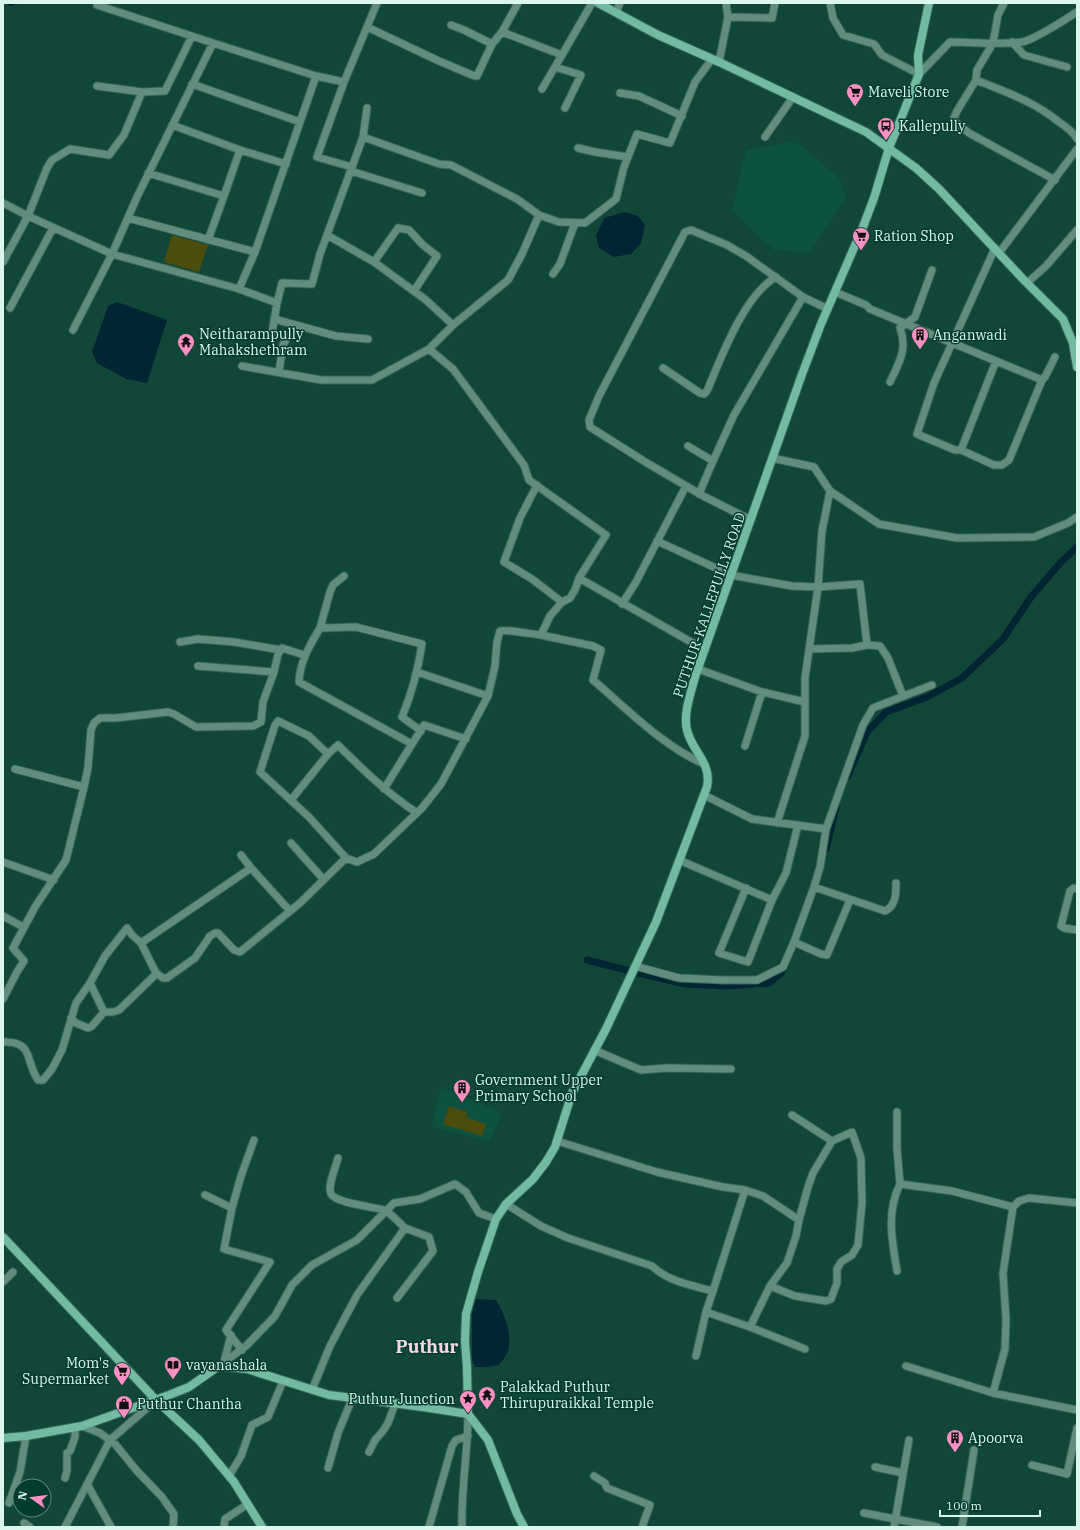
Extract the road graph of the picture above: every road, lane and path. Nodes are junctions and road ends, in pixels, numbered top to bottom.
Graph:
1 (377, 3) edge
2 (518, 3) edge
3 (592, 3) edge
4 (598, 3) edge
5 (620, 3) edge
6 (726, 3) edge
7 (775, 3) edge
8 (830, 3) edge
9 (929, 3) edge
10 (1004, 3) edge
11 (97, 5) dead end
12 (616, 12) junction
13 (1077, 12) edge
14 (728, 17) junction
15 (450, 26) dead end
16 (367, 27) junction
17 (502, 32) junction
18 (192, 36) junction
19 (1012, 42) junction
20 (213, 43) junction
21 (994, 43) junction
22 (492, 44) junction
23 (562, 55) junction
24 (715, 60) junction
25 (555, 67) junction
26 (1067, 67) dead end
27 (919, 74) junction
28 (316, 76) junction
29 (976, 80) junction
30 (344, 82) junction
31 (192, 84) junction
32 (97, 86) dead end
33 (542, 89) dead end
34 (142, 92) junction
35 (620, 93) dead end
36 (793, 98) junction
37 (367, 108) dead end
38 (565, 108) dead end
39 (682, 116) junction
40 (300, 122) junction
41 (172, 125) junction
42 (363, 137) junction
43 (765, 137) dead end
44 (1077, 139) edge
45 (578, 148) dead end
46 (889, 148) junction
47 (1077, 149) edge
48 (240, 150) junction
49 (628, 157) junction
50 (286, 164) junction
51 (352, 169) junction
52 (148, 173) junction
53 (1055, 180) junction
54 (422, 193) dead end
55 (224, 196) junction
56 (3, 203) edge
57 (539, 215) junction
58 (28, 216) junction
59 (128, 218) junction
60 (575, 223) junction
61 (53, 228) junction
62 (1077, 230) edge
63 (327, 235) junction
64 (208, 240) junction
65 (997, 250) junction
66 (255, 252) junction
67 (112, 254) junction
68 (3, 262) edge
69 (374, 262) junction
70 (932, 270) dead end
71 (553, 274) dead end
72 (776, 277) junction
73 (1027, 283) junction
74 (239, 289) junction
75 (414, 291) junction
76 (835, 292) junction
77 (803, 297) junction
78 (277, 303) junction
79 (10, 308) dead end
80 (828, 309) junction
81 (274, 319) junction
82 (906, 324) junction
83 (453, 325) junction
84 (73, 330) dead end
85 (272, 333) dead end
86 (288, 336) dead end
87 (368, 339) dead end
88 (953, 343) junction
89 (429, 349) junction
90 (1055, 357) dead end
91 (996, 361) junction
92 (242, 366) dead end
93 (1077, 367) edge
94 (663, 368) dead end
95 (279, 372) junction
96 (1042, 380) junction
97 (890, 382) dead end
98 (688, 446) dead end
99 (961, 450) junction
100 (772, 458) junction
101 (713, 461) junction
102 (537, 485) junction
103 (686, 486) junction
104 (830, 491) junction
105 (699, 494) junction
106 (1077, 518) edge
107 (751, 520) junction
108 (657, 541) junction
109 (731, 575) junction
110 (344, 576) dead end
111 (579, 578) junction
112 (818, 587) junction
113 (562, 602) junction
114 (622, 604) junction
115 (320, 628) junction
116 (541, 634) junction
117 (180, 642) dead end
118 (866, 645) junction
119 (809, 649) junction
120 (281, 650) junction
121 (705, 650) junction
122 (304, 655) junction
123 (198, 666) dead end
124 (698, 669) junction
125 (274, 672) junction
126 (417, 672) junction
127 (932, 685) dead end
128 (762, 692) junction
129 (488, 696) junction
130 (903, 696) junction
131 (805, 702) junction
132 (420, 730) junction
133 (466, 738) junction
134 (412, 744) junction
135 (746, 746) dead end
136 (328, 754) junction
137 (704, 764) junction
138 (15, 770) dead end
139 (84, 787) junction
140 (384, 789) junction
141 (704, 795) junction
142 (291, 800) junction
143 (417, 813) junction
144 (777, 823) junction
145 (798, 825) junction
146 (826, 829) junction
147 (291, 843) dead end
148 (241, 855) dead end
149 (346, 858) junction
150 (679, 860) junction
151 (3, 862) edge
152 (251, 868) junction
153 (54, 880) junction
154 (324, 880) junction
155 (896, 883) dead end
156 (814, 886) junction
157 (746, 888) junction
158 (1077, 889) edge
159 (772, 900) junction
160 (850, 900) junction
161 (290, 911) junction
162 (3, 916) edge
163 (23, 926) junction
164 (1077, 930) edge
165 (794, 942) junction
166 (141, 943) junction
167 (635, 966) junction
168 (156, 973) junction
169 (90, 982) junction
170 (3, 999) edge
171 (104, 1012) junction
172 (71, 1018) junction
173 (3, 1042) edge
174 (594, 1050) junction
175 (730, 1069) dead end
176 (897, 1112) dead end
177 (792, 1115) dead end
178 (254, 1140) dead end
179 (557, 1141) junction
180 (832, 1141) junction
181 (338, 1158) dead end
182 (900, 1184) junction
183 (745, 1190) junction
184 (205, 1195) dead end
185 (1077, 1203) edge
186 (506, 1204) junction
187 (1013, 1207) junction
188 (232, 1208) junction
189 (385, 1211) junction
190 (496, 1219) junction
191 (799, 1220) junction
192 (405, 1228) junction
193 (3, 1237) edge
194 (898, 1271) dead end
195 (13, 1272) dead end
196 (3, 1282) edge
197 (770, 1286) junction
198 (713, 1291) junction
199 (397, 1298) dead end
200 (706, 1312) junction
201 (750, 1327) junction
202 (230, 1335) junction
203 (805, 1349) dead end
204 (242, 1350) junction
205 (696, 1356) dead end
206 (221, 1364) junction
207 (906, 1366) dead end
208 (283, 1381) junction
209 (312, 1390) junction
210 (993, 1393) junction
211 (352, 1399) junction
212 (156, 1400) junction
213 (395, 1404) junction
214 (1077, 1410) edge
215 (468, 1414) junction
216 (79, 1427) junction
217 (1077, 1428) edge
218 (26, 1436) junction
219 (468, 1436) junction
220 (3, 1438) edge
221 (110, 1440) junction
222 (909, 1440) dead end
223 (974, 1450) dead end
224 (369, 1452) dead end
225 (1032, 1465) dead end
226 (875, 1467) dead end
227 (328, 1468) dead end
228 (903, 1473) junction
229 (229, 1476) junction
230 (594, 1476) dead end
231 (65, 1478) dead end
232 (87, 1484) junction
233 (9, 1503) dead end
234 (248, 1504) junction
235 (864, 1513) dead end
236 (895, 1519) junction
237 (24, 1523) dead end
238 (30, 1527) edge
239 (65, 1527) edge
240 (111, 1527) edge
241 (173, 1527) edge
242 (224, 1527) edge
243 (262, 1527) edge
244 (429, 1527) edge
245 (462, 1527) edge
246 (524, 1527) edge
247 (642, 1527) edge
248 (894, 1527) edge
249 (937, 1527) edge
250 (962, 1527) edge

1 - 16 street
2 - 17 street
3 - 23 street
4 - 12 main road
5 - 12 street
6 - 14 street
7 - 14 street
8 - 27 street
9 - 27 main road
10 - 21 street
11 - 18 street
12 - 24 main road
13 - 19 street
14 - 24 street
15 - 22 street
16 - 22 street
16 - 30 street
17 - 22 street
17 - 23 street
18 - 20 street
18 - 34 street
19 - 21 street
19 - 26 street
20 - 28 street
20 - 31 street
21 - 27 street
21 - 29 street
23 - 25 street
24 - 36 main road
24 - 39 street
25 - 33 street
25 - 38 street
27 - 46 main road, PUTHUR-KALLEPULLY ROAD
28 - 30 street
28 - 40 street
29 - 44 street
29 - 53 street
30 - 51 street
31 - 40 street
31 - 41 street
32 - 34 street
34 - 58 street
35 - 39 street
36 - 43 street
36 - 46 main road
37 - 42 street
39 - 49 street
40 - 50 street
41 - 48 street
41 - 52 street
42 - 51 street
42 - 57 street
45 - 49 street
46 - 65 main road
46 - 76 main road, PUTHUR-KALLEPULLY ROAD
47 - 53 street
48 - 50 street
48 - 55 street
49 - 60 street
50 - 66 street
51 - 54 street
51 - 63 street
52 - 55 street
52 - 59 street
53 - 65 street
55 - 64 street
56 - 58 street
57 - 60 street
57 - 83 street
58 - 61 street
58 - 68 street
59 - 64 street
59 - 67 street
60 - 71 street
61 - 67 street
61 - 79 street
62 - 73 street
63 - 69 street
63 - 78 street
64 - 66 street
65 - 73 main road
65 - 88 street
66 - 74 street
67 - 74 street
67 - 84 street
69 - 75 street
69 - 75 street
70 - 82 street
72 - 77 street
72 - 94 street
72 - 103 street
73 - 93 main road
74 - 78 street
75 - 83 street
76 - 80 main road, PUTHUR-KALLEPULLY ROAD
76 - 82 street
77 - 80 street
77 - 101 street
78 - 81 street
80 - 100 main road, PUTHUR-KALLEPULLY ROAD
81 - 85 street
81 - 87 street
82 - 88 street
82 - 97 street
83 - 89 street
86 - 95 street
88 - 91 street
88 - 99 street
89 - 95 street
89 - 102 street
90 - 96 street
91 - 96 street
91 - 99 street
92 - 95 street
96 - 99 street
98 - 101 street
100 - 104 street
100 - 107 main road, PUTHUR-KALLEPULLY ROAD
101 - 105 street
102 - 111 street
102 - 113 street
103 - 105 street
103 - 108 street
104 - 106 street
104 - 112 street
105 - 107 street
107 - 109 main road, PUTHUR-KALLEPULLY ROAD
108 - 109 street
108 - 114 street
109 - 112 street
109 - 121 main road, PUTHUR-KALLEPULLY ROAD
110 - 115 street
111 - 113 street
111 - 114 street
112 - 118 street
112 - 119 street
113 - 116 street
114 - 121 street
115 - 122 street
115 - 126 street
116 - 129 street
116 - 137 street
117 - 120 street
118 - 119 street
118 - 130 street
119 - 131 street
120 - 122 street
120 - 125 street
121 - 124 main road, PUTHUR-KALLEPULLY ROAD
122 - 134 street
123 - 125 street
124 - 128 street
124 - 137 main road, PUTHUR-KALLEPULLY ROAD
125 - 139 street
126 - 129 street
126 - 132 street
127 - 130 street
128 - 131 street
128 - 135 street
129 - 133 street
130 - 146 street
131 - 144 street
132 - 133 street
132 - 134 street
133 - 143 street
134 - 140 street
136 - 140 street
136 - 142 street
136 - 142 street
137 - 141 main road, PUTHUR-KALLEPULLY ROAD
138 - 139 street
139 - 153 street
140 - 143 street
141 - 144 street
141 - 150 main road, PUTHUR-KALLEPULLY ROAD
142 - 149 street
143 - 149 street
144 - 145 street
145 - 146 street
145 - 159 street
146 - 156 street
147 - 154 street
148 - 152 street
149 - 154 street
150 - 157 street
150 - 167 main road, PUTHUR-KALLEPULLY ROAD
151 - 153 street
152 - 161 street
152 - 166 street
153 - 163 street
154 - 161 street
155 - 160 street
156 - 160 street
156 - 165 street
157 - 159 street
157 - 159 street
158 - 164 street
160 - 165 street
161 - 168 street
162 - 163 street
163 - 170 street
165 - 167 street
166 - 168 street
166 - 169 street
167 - 174 main road, PUTHUR-KALLEPULLY ROAD
168 - 171 street
169 - 171 street
169 - 172 street
171 - 172 street
172 - 173 street
174 - 175 street
174 - 179 main road, PUTHUR-KALLEPULLY ROAD
176 - 182 street
177 - 180 street
178 - 188 street
179 - 183 street
179 - 186 main road, PUTHUR-KALLEPULLY ROAD
180 - 191 street
180 - 197 street
181 - 189 street
182 - 187 street
182 - 194 street
183 - 191 street
183 - 198 street
184 - 188 street
185 - 187 street
186 - 190 main road, PUTHUR-KALLEPULLY ROAD
186 - 198 street
187 - 210 street
188 - 202 street
189 - 190 street
189 - 192 street
189 - 204 street
190 - 215 main road, PUTHUR-KALLEPULLY ROAD
191 - 197 street
192 - 199 street
192 - 209 street
193 - 212 main road
195 - 196 street
197 - 201 street
198 - 200 street
200 - 201 street
200 - 205 street
201 - 203 street
202 - 204 street
202 - 206 street
204 - 206 street
206 - 208 main road
206 - 212 main road
207 - 210 street
208 - 209 main road
208 - 229 street
209 - 211 main road
210 - 214 street
211 - 213 main road
211 - 227 street
212 - 216 main road
212 - 221 street
212 - 229 main road
213 - 215 main road
213 - 224 street
215 - 219 street
215 - 246 main road
216 - 218 main road
216 - 221 street
216 - 231 street
217 - 225 street
218 - 220 main road
218 - 233 street
219 - 244 street
219 - 245 street
221 - 232 street
221 - 241 street
222 - 228 street
223 - 250 street
226 - 228 street
228 - 236 street
229 - 234 main road
230 - 247 street
232 - 239 street
232 - 240 street
234 - 242 street
234 - 243 main road
235 - 236 street
236 - 248 street
236 - 249 street
237 - 238 street

